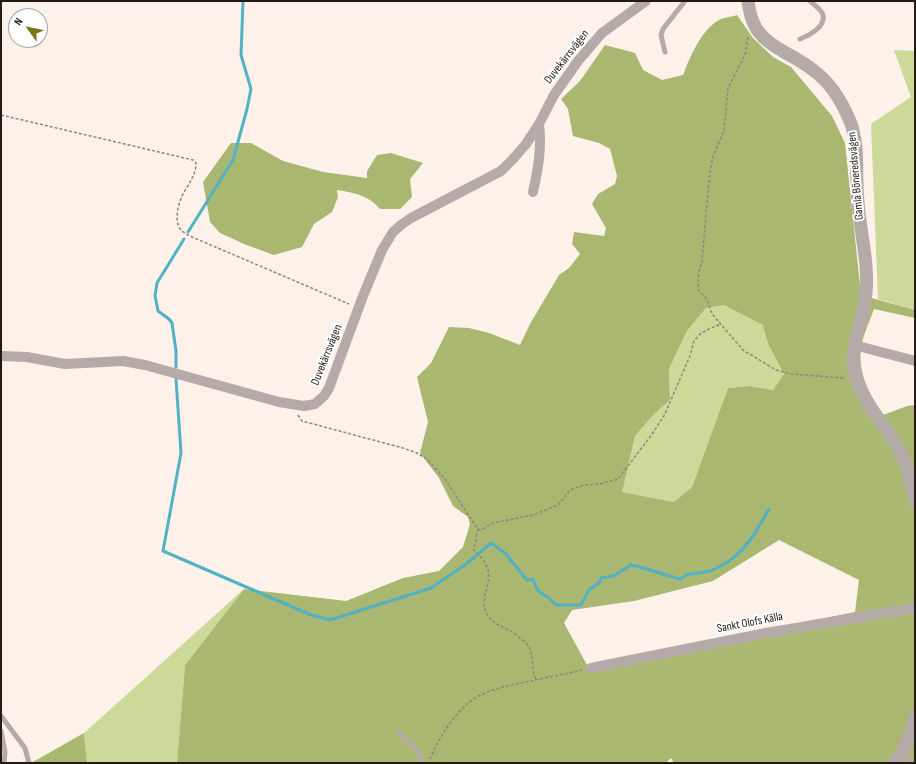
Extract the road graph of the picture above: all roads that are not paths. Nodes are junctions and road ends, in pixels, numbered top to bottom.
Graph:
1 (646, 1) edge
2 (685, 1) edge
3 (748, 1) edge
4 (810, 1) edge
5 (800, 39) dead end
6 (665, 52) dead end
7 (539, 124) junction
8 (533, 192) dead end
9 (854, 345) junction
10 (1, 356) edge
11 (915, 361) edge
12 (915, 501) edge
13 (915, 608) edge
14 (590, 668) road end
15 (1, 716) edge
16 (915, 716) edge
17 (1, 731) edge
18 (399, 733) dead end
19 (898, 758) edge
20 (4, 763) edge
21 (29, 763) edge
22 (423, 763) edge
23 (914, 763) edge

1 - 7 street, Duvekärrsvägen
2 - 6 lane
3 - 9 street, Gamla Böneredsvägen
4 - 5 lane
7 - 8 street
7 - 10 street, Duvekärrsvägen
9 - 11 street
9 - 12 street, Gamla Böneredsvägen
13 - 14 street, Sankt Olofs Källa
15 - 21 lane
16 - 19 street
17 - 20 lane
18 - 22 lane
19 - 23 lane

